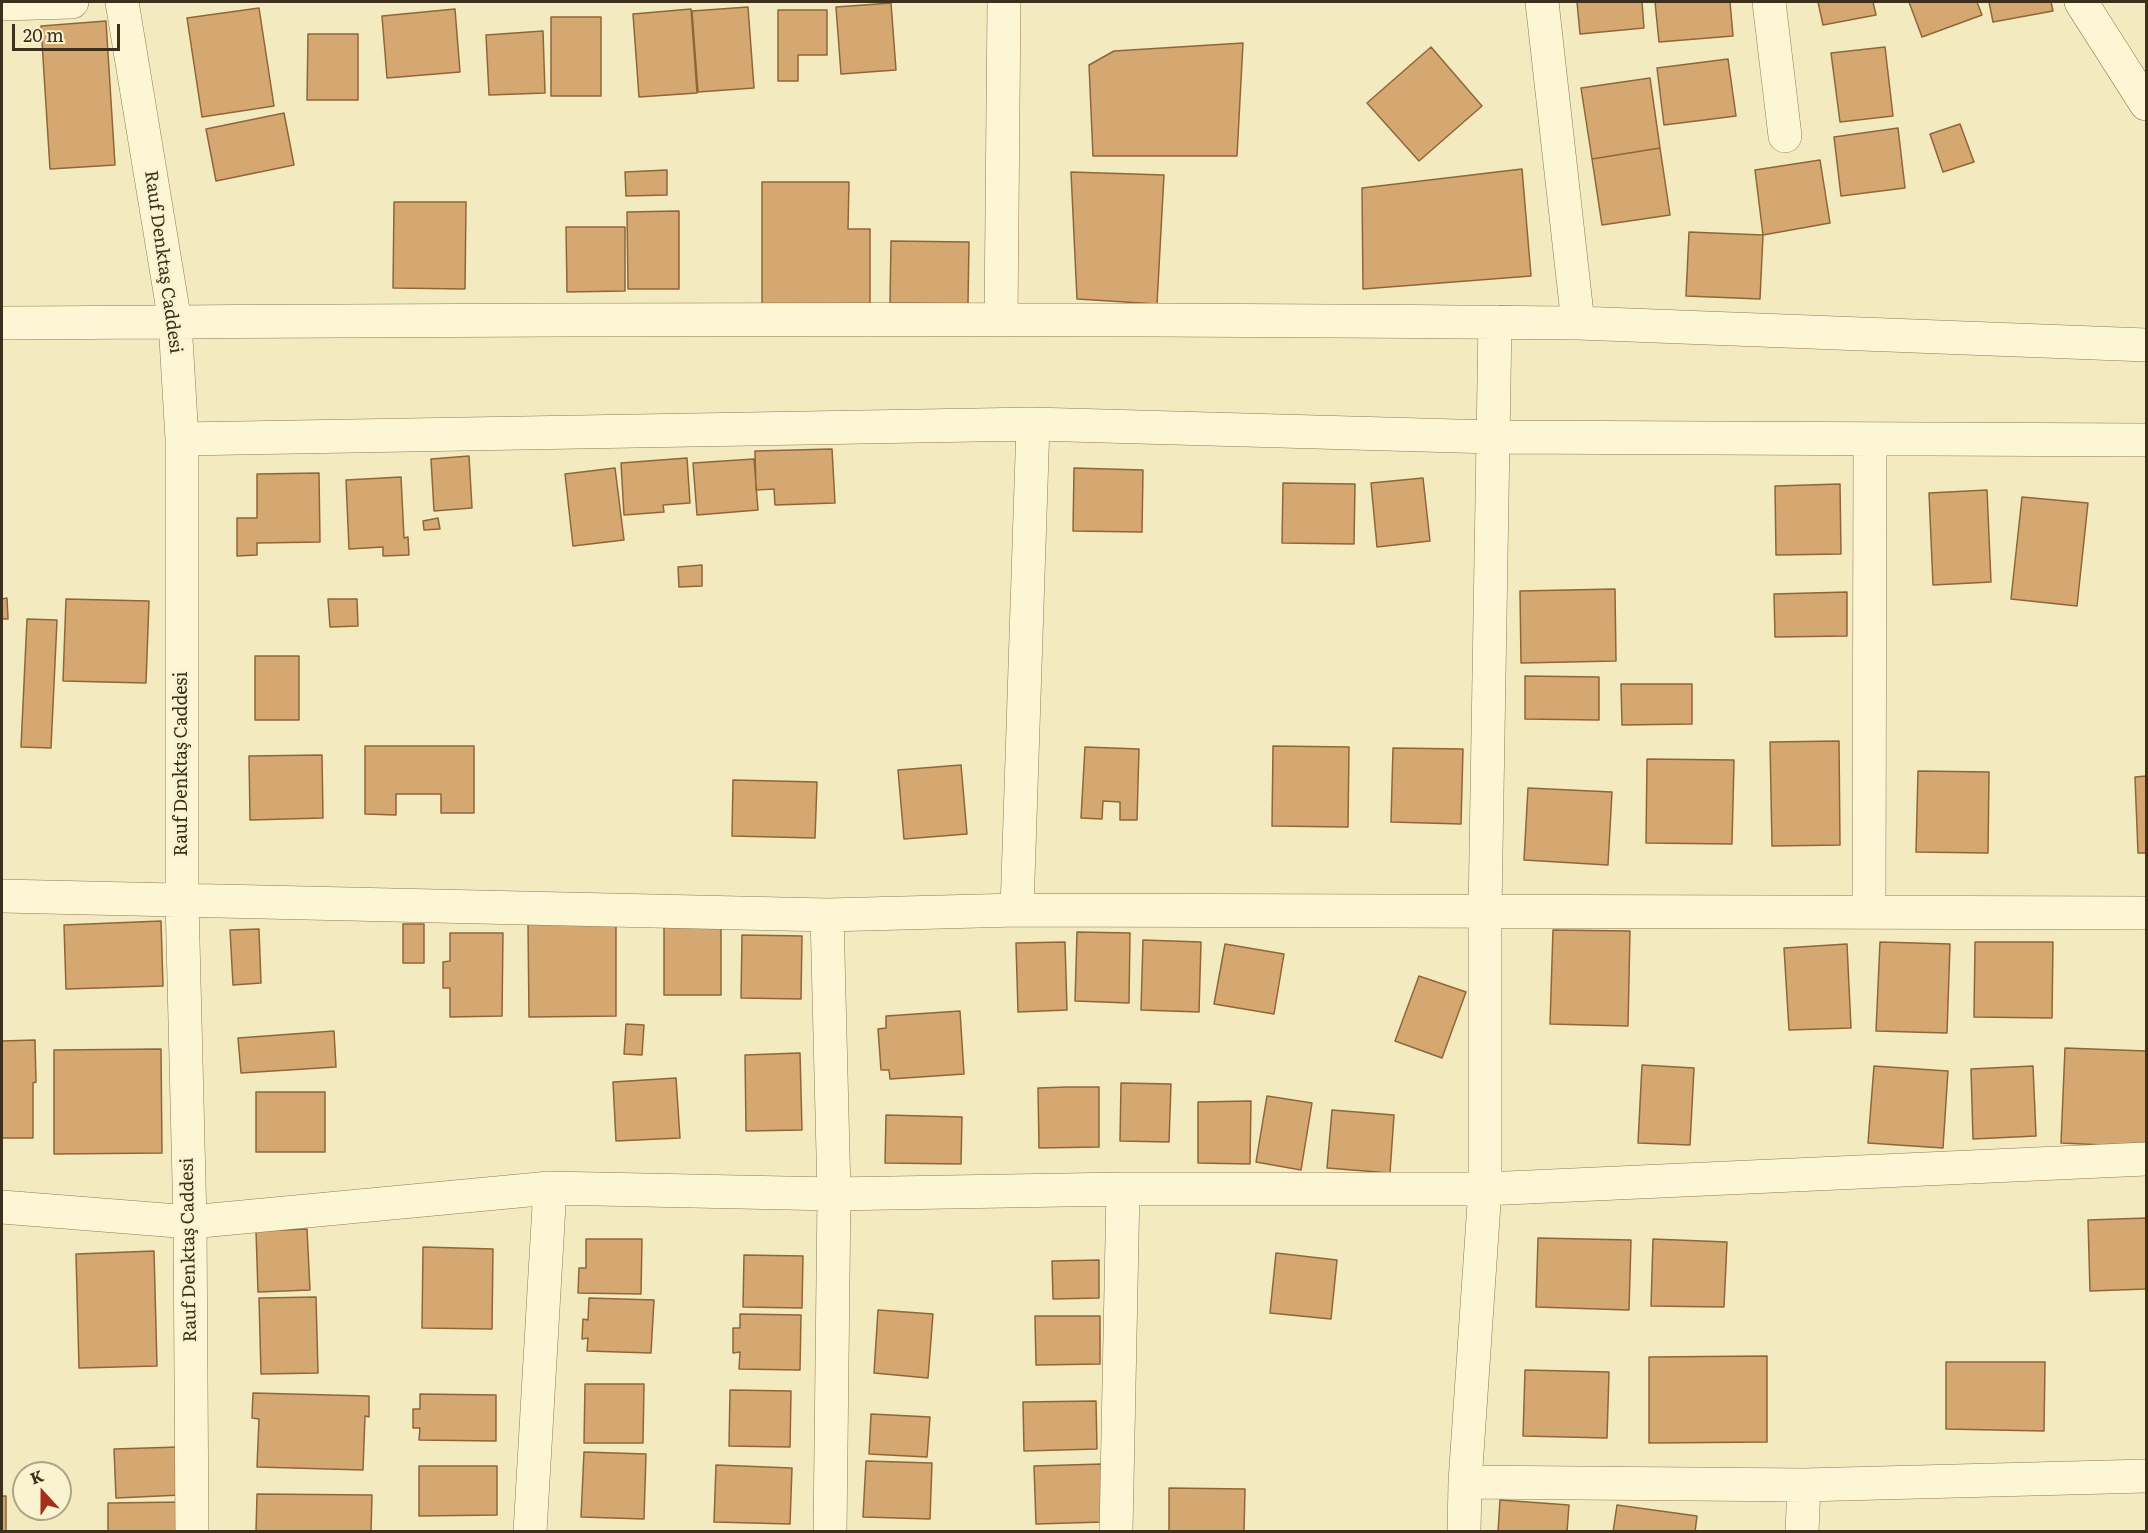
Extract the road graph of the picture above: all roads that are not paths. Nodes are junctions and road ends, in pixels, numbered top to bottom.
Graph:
1 (72, 2) edge
2 (122, 2) edge
3 (1004, 2) edge
4 (1542, 2) edge
5 (1769, 2) edge
6 (2081, 2) edge
7 (2, 4) edge
8 (2146, 104) edge
9 (1785, 136) dead end
10 (1000, 320) junction
11 (175, 322) junction
12 (1495, 322) junction
13 (2, 323) edge
14 (1578, 323) junction
15 (2146, 345) edge
16 (1033, 423) junction
17 (1493, 437) junction
18 (182, 439) junction
19 (1870, 439) junction
20 (2146, 440) edge
21 (2, 896) edge
22 (182, 900) junction
23 (1017, 910) junction
24 (1485, 911) junction
25 (1869, 912) junction
26 (2146, 913) edge
27 (827, 915) junction
28 (2146, 1159) edge
29 (550, 1188) junction
30 (1123, 1189) junction
31 (1485, 1189) junction
32 (834, 1194) junction
33 (2, 1207) edge
34 (190, 1221) junction
35 (2146, 1476) edge
36 (1466, 1482) junction
37 (1804, 1485) junction
38 (192, 1532) edge
39 (530, 1532) edge
40 (830, 1532) edge
41 (1116, 1532) edge
42 (1464, 1532) edge
43 (1802, 1532) edge

1 - 7 street
2 - 11 street, Rauf Denktaş Caddesi
3 - 10 street
4 - 14 street
5 - 9 street
6 - 8 street
10 - 11 street
10 - 12 street
11 - 13 street
11 - 18 street, Rauf Denktaş Caddesi
12 - 14 street
12 - 17 street
14 - 15 street
16 - 17 street
16 - 18 street
16 - 23 street
17 - 19 street
17 - 24 street
18 - 22 street, Rauf Denktaş Caddesi
19 - 20 street
19 - 25 street
21 - 22 street
22 - 27 street
22 - 34 street, Rauf Denktaş Caddesi
23 - 24 street
23 - 27 street
24 - 25 street
24 - 31 street
25 - 26 street
27 - 32 street
28 - 31 street
29 - 32 street
29 - 34 street
29 - 39 street
30 - 31 street
30 - 32 street
30 - 41 street
31 - 36 street
32 - 40 street
33 - 34 street
34 - 38 street, Rauf Denktaş Caddesi
35 - 37 street
36 - 37 street
36 - 42 street
37 - 43 street

